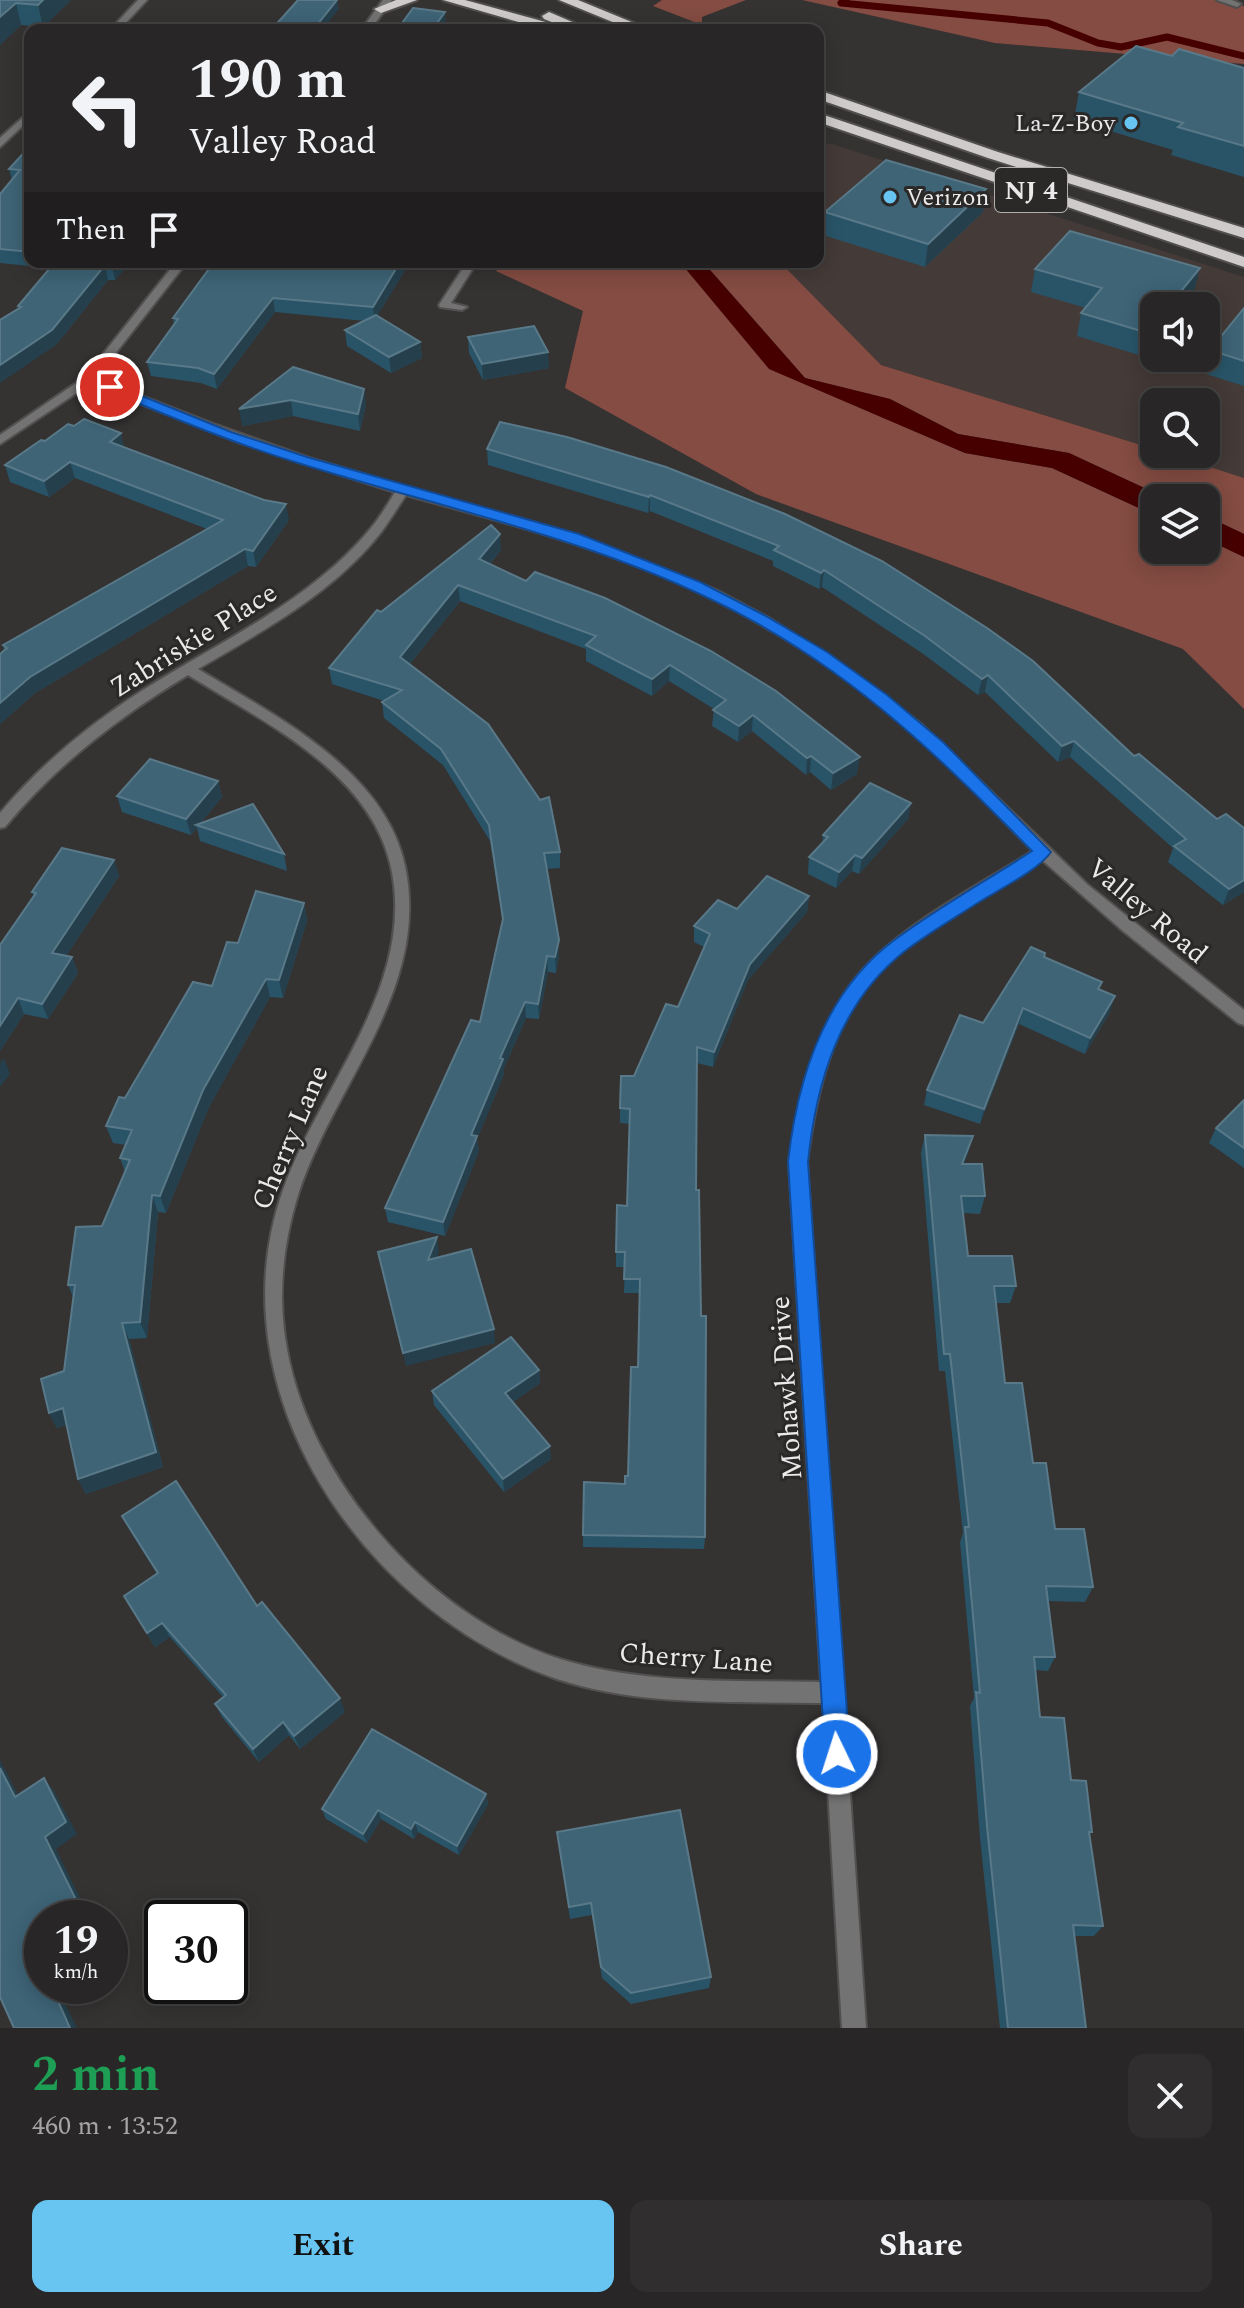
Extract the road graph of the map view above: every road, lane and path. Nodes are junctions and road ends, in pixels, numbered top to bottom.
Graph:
1 (143, 0) edge
2 (410, 0) edge
3 (435, 0) edge
4 (566, 0) edge
5 (1221, 0) edge
6 (456, 2) edge
7 (385, 4) edge
8 (519, 4) dead end
9 (1237, 4) dead end
10 (120, 24) edge
11 (370, 24) edge
12 (538, 24) edge
13 (569, 24) edge
14 (628, 24) edge
15 (824, 96) edge
16 (824, 119) edge
17 (24, 120) edge
18 (0, 144) edge
19 (1244, 233) edge
20 (1244, 262) edge
21 (177, 268) edge
22 (468, 268) edge
23 (462, 307) dead end
24 (89, 379) junction
25 (0, 440) edge
26 (403, 490) junction
27 (189, 670) junction
28 (0, 823) edge
29 (1043, 852) junction
30 (1244, 1019) edge
31 (834, 1693) junction
32 (854, 2028) edge

1 - 10 street
2 - 7 highway
3 - 6 highway
4 - 14 highway
5 - 9 street
6 - 12 highway
7 - 11 street
8 - 13 highway
15 - 19 highway, NJ 4
16 - 20 highway, NJ 4
17 - 18 street
21 - 24 street
22 - 23 street
24 - 25 street
24 - 26 street, Valley Road
26 - 27 street, Zabriskie Place
26 - 29 street, Valley Road
27 - 28 street, Zabriskie Place
27 - 31 street, Cherry Lane
29 - 30 street, Valley Road
29 - 31 street, Mohawk Drive
31 - 32 street, Mohawk Drive

